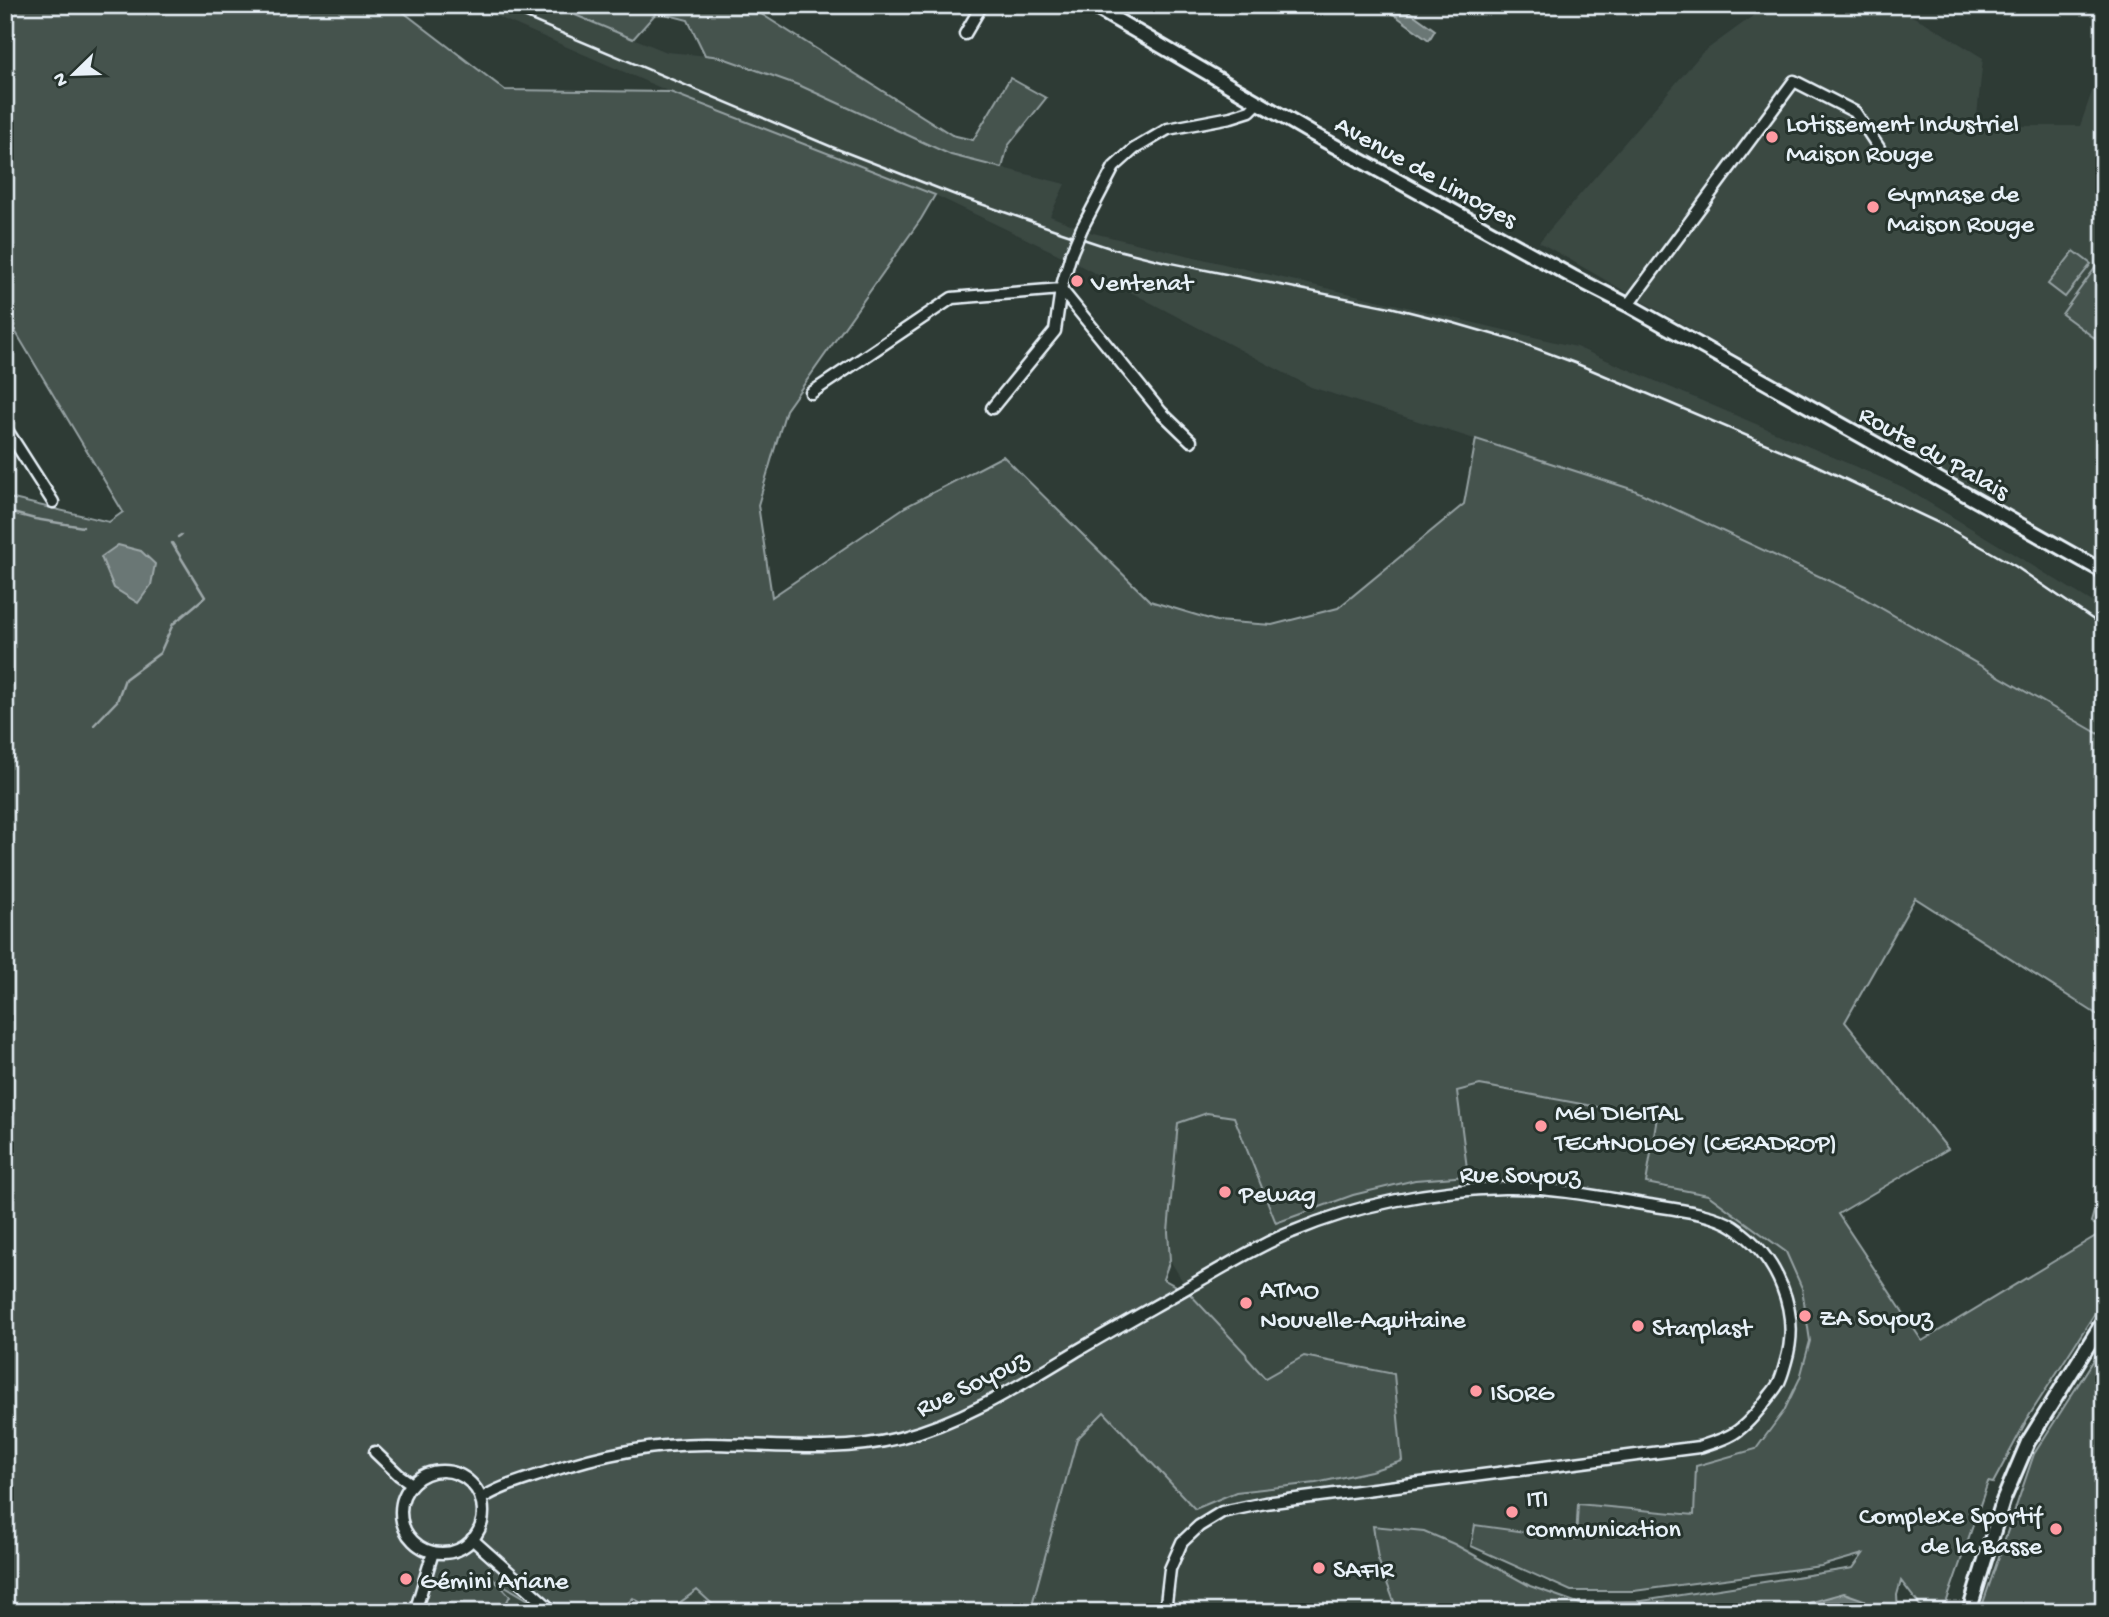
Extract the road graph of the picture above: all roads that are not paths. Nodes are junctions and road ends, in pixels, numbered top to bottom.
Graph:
1 (982, 5) edge
2 (1091, 5) edge
3 (965, 34) dead end
4 (1258, 103) junction
5 (1879, 148) dead end
6 (1061, 289) junction
7 (1628, 305) junction
8 (1744, 370) joint
9 (811, 393) dead end
10 (992, 408) dead end
11 (5, 427) edge
12 (1191, 441) dead end
13 (53, 502) dead end
14 (2104, 572) edge
15 (2104, 1320) edge
16 (375, 1452) dead end
17 (412, 1483) junction
18 (481, 1499) junction
19 (472, 1539) junction
20 (433, 1552) junction
21 (415, 1612) edge
22 (554, 1612) edge
23 (1165, 1612) edge
24 (1969, 1612) edge

1 - 3 street
2 - 4 main road, Avenue de Limoges
4 - 6 street, bridge
4 - 7 main road, Avenue de Limoges
5 - 7 street
6 - 9 street
6 - 10 street
6 - 12 street
7 - 8 main road, Avenue de Limoges
8 - 14 main road, Route du Palais
11 - 13 street
15 - 24 main road
16 - 17 street
17 - 18 street
17 - 20 street
18 - 19 street
18 - 23 street, Rue Soyouz
19 - 20 street
19 - 22 street
20 - 21 street

